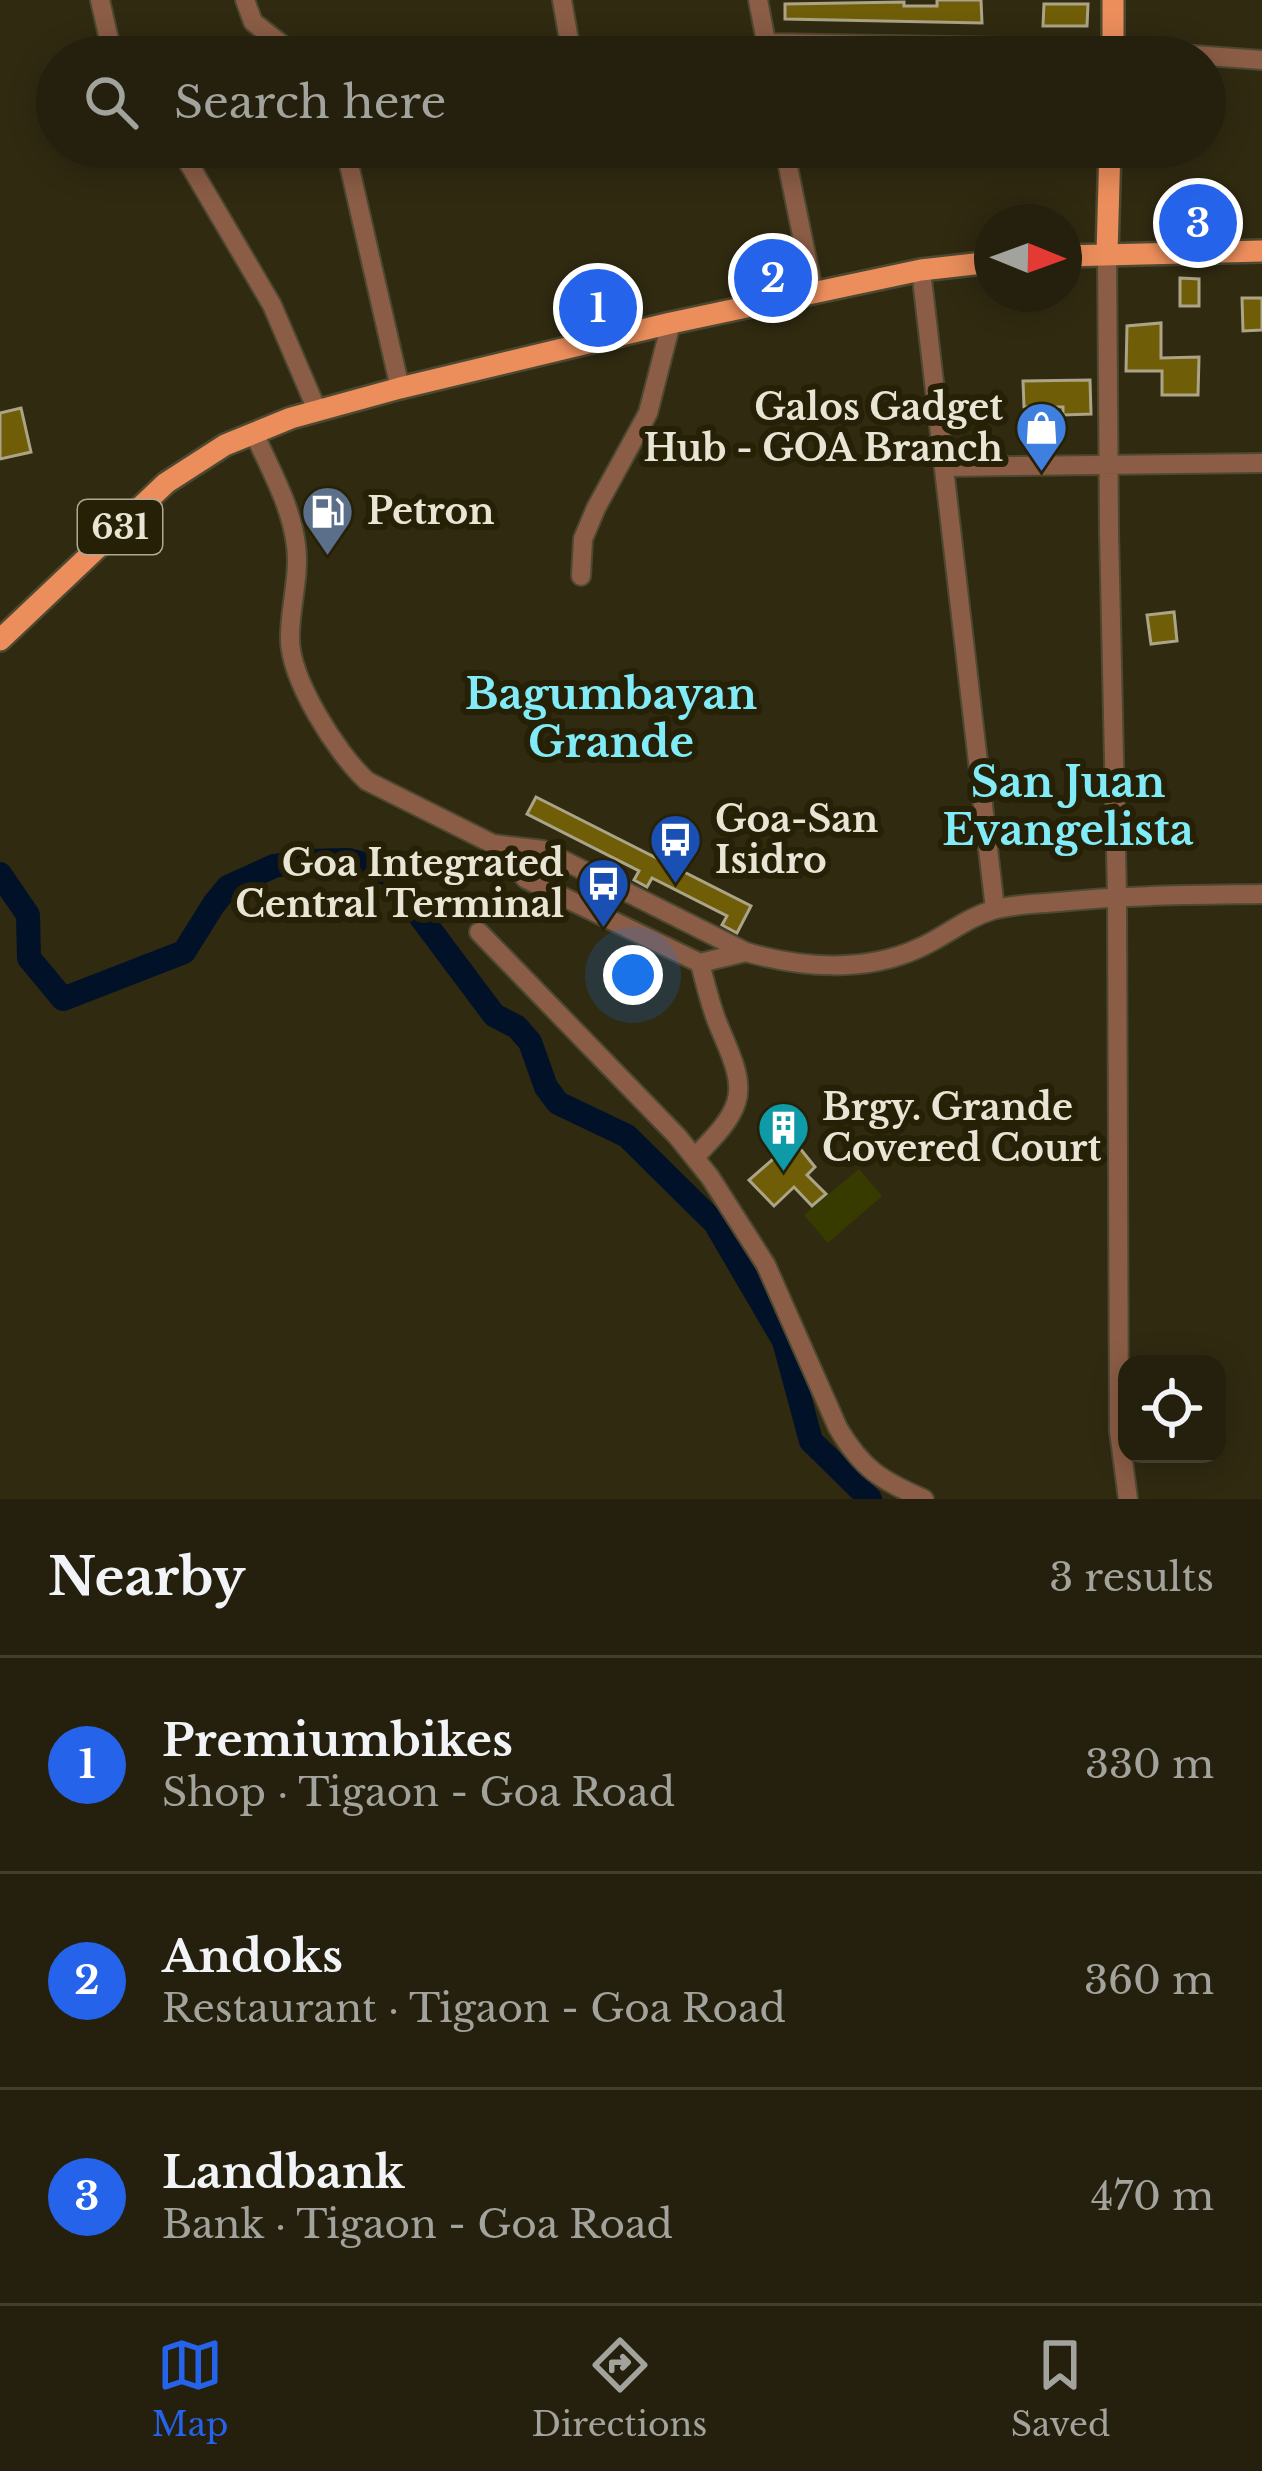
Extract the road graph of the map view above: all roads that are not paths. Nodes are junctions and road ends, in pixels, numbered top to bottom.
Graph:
1 (100, 0) edge
2 (245, 0) edge
3 (562, 0) edge
4 (758, 0) edge
5 (1113, 0) edge
6 (108, 36) edge
7 (271, 36) edge
8 (568, 36) edge
9 (765, 36) edge
10 (1113, 36) edge
11 (1226, 58) edge
12 (1262, 60) edge
13 (191, 168) edge
14 (349, 168) edge
15 (788, 168) edge
16 (1109, 168) edge
17 (1262, 251) edge
18 (1107, 253) junction
19 (1082, 255) edge
20 (974, 264) edge
21 (921, 270) junction
22 (814, 294) junction
23 (671, 323) junction
24 (400, 388) junction
25 (317, 410) junction
26 (254, 433) junction
27 (1262, 463) edge
28 (1108, 464) junction
29 (944, 467) junction
30 (581, 576) dead end
31 (0, 640) edge
32 (493, 844) junction
33 (1262, 894) edge
34 (1117, 896) junction
35 (994, 909) junction
36 (479, 932) dead end
37 (746, 952) junction
38 (700, 963) junction
39 (695, 1157) junction
40 (924, 1499) edge
41 (1128, 1499) edge

1 - 6 street
2 - 7 street
3 - 8 street
4 - 9 street
5 - 10 main road
11 - 12 street
13 - 25 street
14 - 24 street
15 - 22 street
16 - 18 main road
17 - 18 main road
18 - 19 main road
18 - 28 street
20 - 21 main road, 631
21 - 22 main road, 631
21 - 29 street
22 - 23 main road, 631
23 - 24 main road, 631
23 - 30 street
24 - 25 main road, 631
25 - 26 main road, 631
26 - 31 main road, 631
26 - 32 street
27 - 28 street
28 - 29 street
28 - 34 street
29 - 35 street
32 - 37 street
32 - 38 street
33 - 34 street
34 - 35 street
34 - 41 street
35 - 37 street
36 - 39 street
37 - 38 street
38 - 39 street
39 - 40 street

